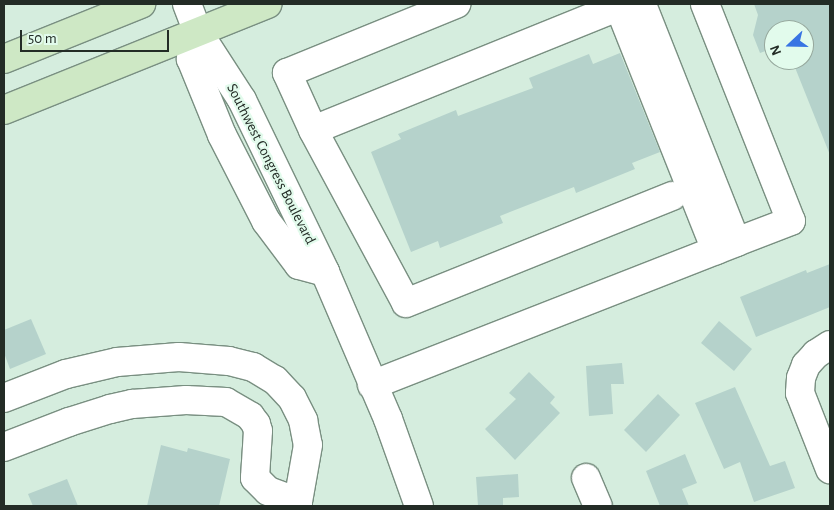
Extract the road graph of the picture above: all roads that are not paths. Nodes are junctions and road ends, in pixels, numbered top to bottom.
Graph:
1 (141, 4) edge
2 (187, 4) edge
3 (268, 4) edge
4 (456, 4) edge
5 (626, 4) edge
6 (705, 4) edge
7 (198, 32) junction
8 (4, 59) edge
9 (4, 110) edge
10 (313, 130) junction
11 (692, 189) junction
12 (726, 246) junction
13 (830, 345) edge
14 (372, 385) junction
15 (4, 398) edge
16 (4, 447) edge
17 (830, 469) edge
18 (586, 478) dead end
19 (297, 504) edge
20 (419, 506) edge
21 (598, 506) edge

1 - 8 main road
2 - 7 street
3 - 7 main road
4 - 10 street
5 - 10 street
5 - 11 street
6 - 12 street
7 - 9 main road
7 - 14 street, Southwest Congress Boulevard
10 - 11 street
11 - 12 street
12 - 14 street
13 - 17 street
14 - 20 street, Southwest Congress Boulevard
15 - 19 street
16 - 19 street
18 - 21 street

